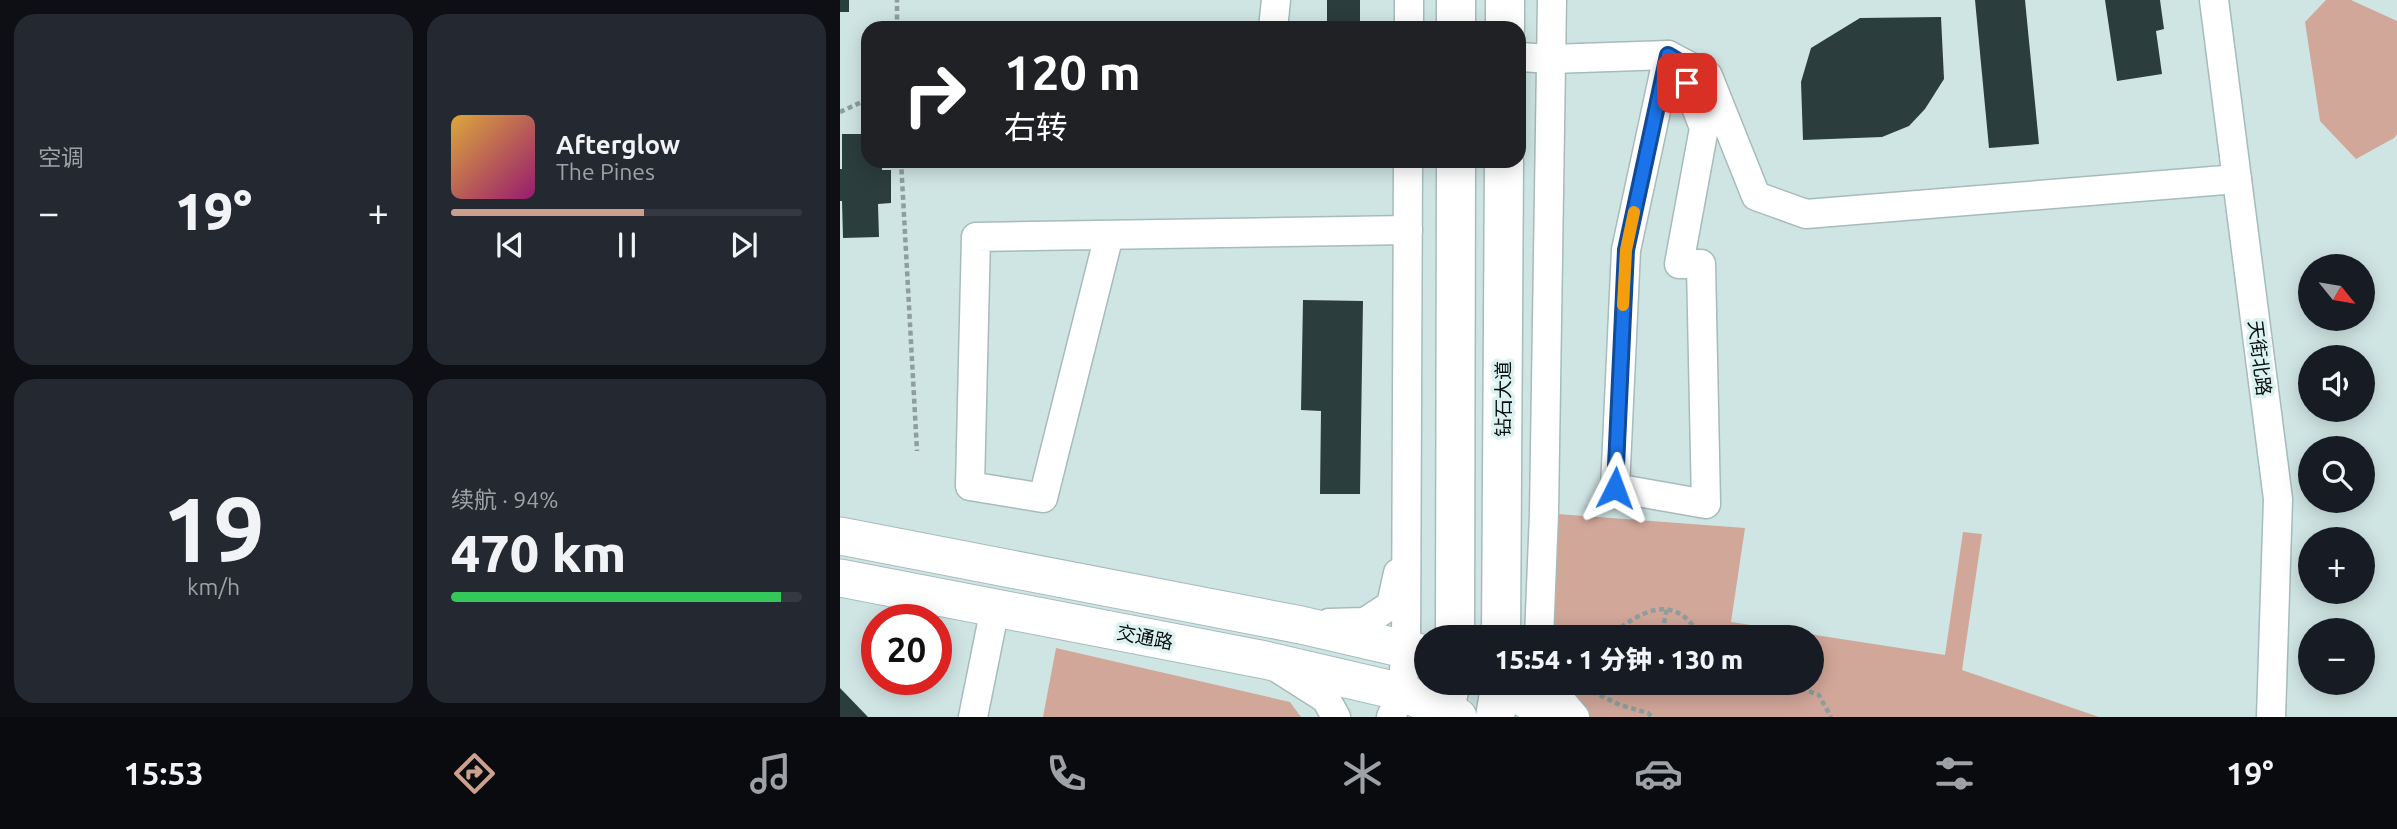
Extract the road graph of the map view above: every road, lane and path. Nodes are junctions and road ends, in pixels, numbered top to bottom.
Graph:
1 (897, 0) edge
2 (1276, 0) edge
3 (1409, 0) edge
4 (1456, 0) edge
5 (1505, 0) edge
6 (1552, 0) edge
7 (2214, 0) edge
8 (897, 21) edge
9 (1274, 21) edge
10 (1409, 21) edge
11 (1456, 21) edge
12 (1505, 21) edge
13 (1526, 57) edge
14 (1673, 58) junction
15 (1551, 59) junction
16 (861, 102) edge
17 (840, 112) edge
18 (901, 168) edge
19 (1504, 168) edge
20 (1408, 173) edge
21 (1456, 173) edge
22 (2237, 179) junction
23 (1408, 230) junction
24 (1109, 235) junction
25 (916, 451) dead end
26 (1407, 529) junction
27 (840, 536) edge
28 (840, 578) edge
29 (1542, 578) junction
30 (995, 608) junction
31 (1667, 608) junction
32 (1664, 623) dead end
33 (1301, 625) junction
34 (1414, 625) edge
35 (1455, 625) edge
36 (1501, 625) edge
37 (1540, 625) edge
38 (1547, 625) edge
39 (1624, 625) edge
40 (1692, 625) edge
41 (1414, 652) edge
42 (1414, 657) edge
43 (1265, 660) junction
44 (1599, 695) edge
45 (1819, 695) edge
46 (1522, 697) edge
47 (1396, 704) edge
48 (1449, 707) edge
49 (973, 717) edge
50 (1336, 717) edge
51 (1575, 717) edge
52 (1652, 717) edge
53 (1831, 717) edge
54 (2272, 717) edge

1 - 8 path
2 - 9 street
3 - 10 street
4 - 11 highway
5 - 12 highway
6 - 15 street
7 - 22 street, 天街北路
13 - 15 street
14 - 14 street
14 - 15 street
14 - 22 street
15 - 29 street
16 - 17 path
18 - 25 path
19 - 36 highway, 钻石大道
20 - 21 street
20 - 23 street
21 - 35 highway
22 - 54 street, 天街北路
23 - 24 street
23 - 26 street
24 - 24 street
26 - 33 street
26 - 34 street
27 - 33 main road
28 - 30 main road, 交通路
29 - 37 street
29 - 38 street
30 - 43 main road, 交通路
30 - 49 street
31 - 32 path
31 - 39 path
31 - 40 path
33 - 41 main road
42 - 47 street
43 - 47 main road, 交通路
43 - 50 street
44 - 52 path
45 - 53 path
46 - 51 street
47 - 48 main road, 交通路

